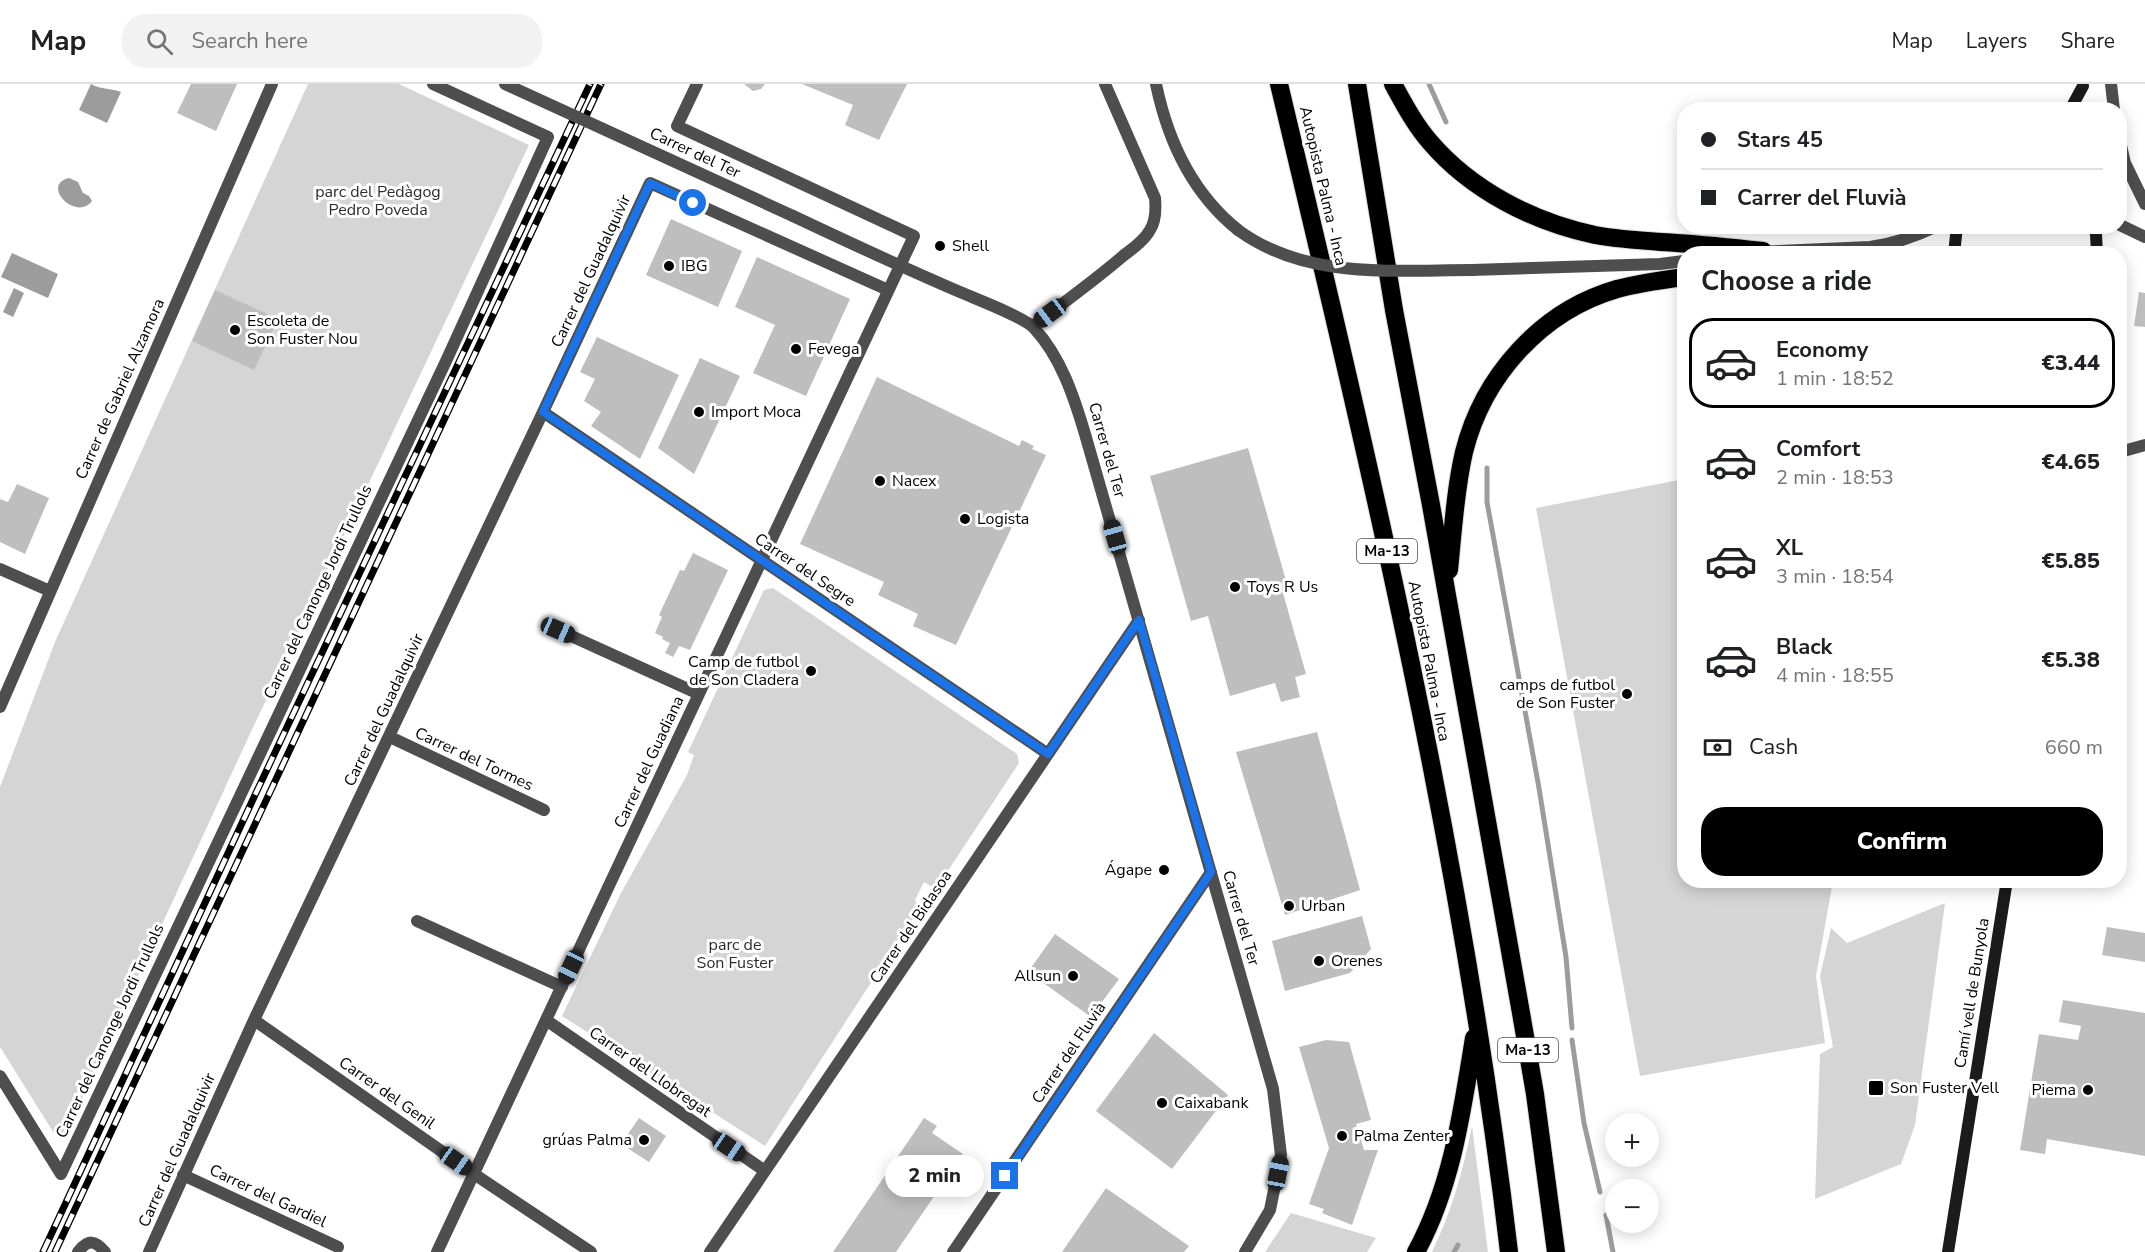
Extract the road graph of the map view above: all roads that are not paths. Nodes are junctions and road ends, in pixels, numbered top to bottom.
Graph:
1 (272, 84) edge
2 (433, 84) edge
3 (505, 84) edge
4 (697, 84) edge
5 (1105, 84) edge
6 (1156, 84) edge
7 (1279, 84) edge
8 (1357, 84) edge
9 (1394, 84) edge
10 (2111, 84) edge
11 (2083, 85) edge
12 (2074, 102) edge
13 (2082, 102) edge
14 (2113, 102) edge
15 (2127, 165) edge
16 (2145, 204) edge
17 (2127, 228) edge
18 (1920, 234) edge
19 (2145, 237) edge
20 (1703, 246) edge
21 (1879, 246) edge
22 (1677, 262) edge
23 (1660, 264) junction
24 (1677, 265) edge
25 (900, 266) junction
26 (1677, 278) edge
27 (888, 290) junction
28 (1033, 326) junction
29 (543, 412) junction
30 (2145, 445) edge
31 (2127, 450) edge
32 (762, 561) junction
33 (0, 569) edge
34 (50, 591) junction
35 (1447, 593) junction
36 (1139, 620) junction
37 (558, 630) dead end
38 (699, 694) junction
39 (0, 707) edge
40 (390, 736) junction
41 (1048, 754) junction
42 (544, 810) dead end
43 (1211, 872) junction
44 (2006, 888) edge
45 (417, 921) dead end
46 (562, 987) junction
47 (254, 1020) junction
48 (546, 1020) junction
49 (1476, 1022) junction
50 (0, 1076) edge
51 (765, 1172) junction
52 (183, 1174) junction
53 (474, 1174) junction
54 (338, 1247) dead end
55 (78, 1252) edge
56 (105, 1252) edge
57 (149, 1252) edge
58 (437, 1252) edge
59 (591, 1252) edge
60 (711, 1252) edge
61 (953, 1252) edge
62 (1245, 1252) edge
63 (1416, 1252) edge
64 (1509, 1252) edge
65 (1556, 1252) edge
66 (1948, 1252) edge

1 - 34 street, Carrer de Gabriel Alzamora
2 - 50 street, Carrer del Canonge Jordi Trullols
3 - 25 street, Carrer del Ter, bridge
4 - 25 street, Carrer del Guadiana
5 - 28 street
6 - 23 street, bridge
7 - 49 highway, Autopista Palma - Inca / Ma-13
8 - 35 highway, Autopista Palma - Inca / Ma-13
9 - 20 highway
10 - 14 street
11 - 12 main road
11 - 13 main road
15 - 16 street
17 - 19 street
18 - 21 street
22 - 23 street
23 - 24 street
25 - 27 street, Carrer del Guadiana
25 - 28 street, Carrer del Ter
26 - 35 highway
27 - 29 street, Carrer del Guadalquivir
27 - 32 street, Carrer del Guadiana
28 - 36 street, Carrer del Ter
29 - 32 street, Carrer del Segre
29 - 40 street, Carrer del Guadalquivir
30 - 31 street
32 - 38 street, Carrer del Guadiana
32 - 41 street, Carrer del Segre
33 - 34 street
34 - 39 street, Carrer de Gabriel Alzamora
35 - 65 highway, Autopista Palma - Inca / Ma-13
36 - 41 street, Carrer del Bidasoa
36 - 43 street, Carrer del Ter
37 - 38 street
38 - 46 street, Carrer del Guadiana
40 - 42 street, Carrer del Tormes
40 - 47 street, Carrer del Guadalquivir
41 - 51 street, Carrer del Bidasoa
43 - 61 street, Carrer del Fluvià
43 - 62 street, Carrer del Ter
44 - 66 main road, Camí vell de Bunyola
45 - 46 street
46 - 48 street, Carrer del Guadiana
47 - 52 street, Carrer del Guadalquivir
47 - 53 street, Carrer del Genil
48 - 51 street, Carrer del Llobregat
48 - 53 street, Carrer del Guadiana
49 - 63 highway
49 - 64 highway, Autopista Palma - Inca / Ma-13
51 - 60 street, Carrer del Bidasoa
52 - 54 street, Carrer del Gardiel
52 - 57 street, Carrer del Guadalquivir
53 - 58 street
53 - 59 street, Carrer del Genil
55 - 56 street

